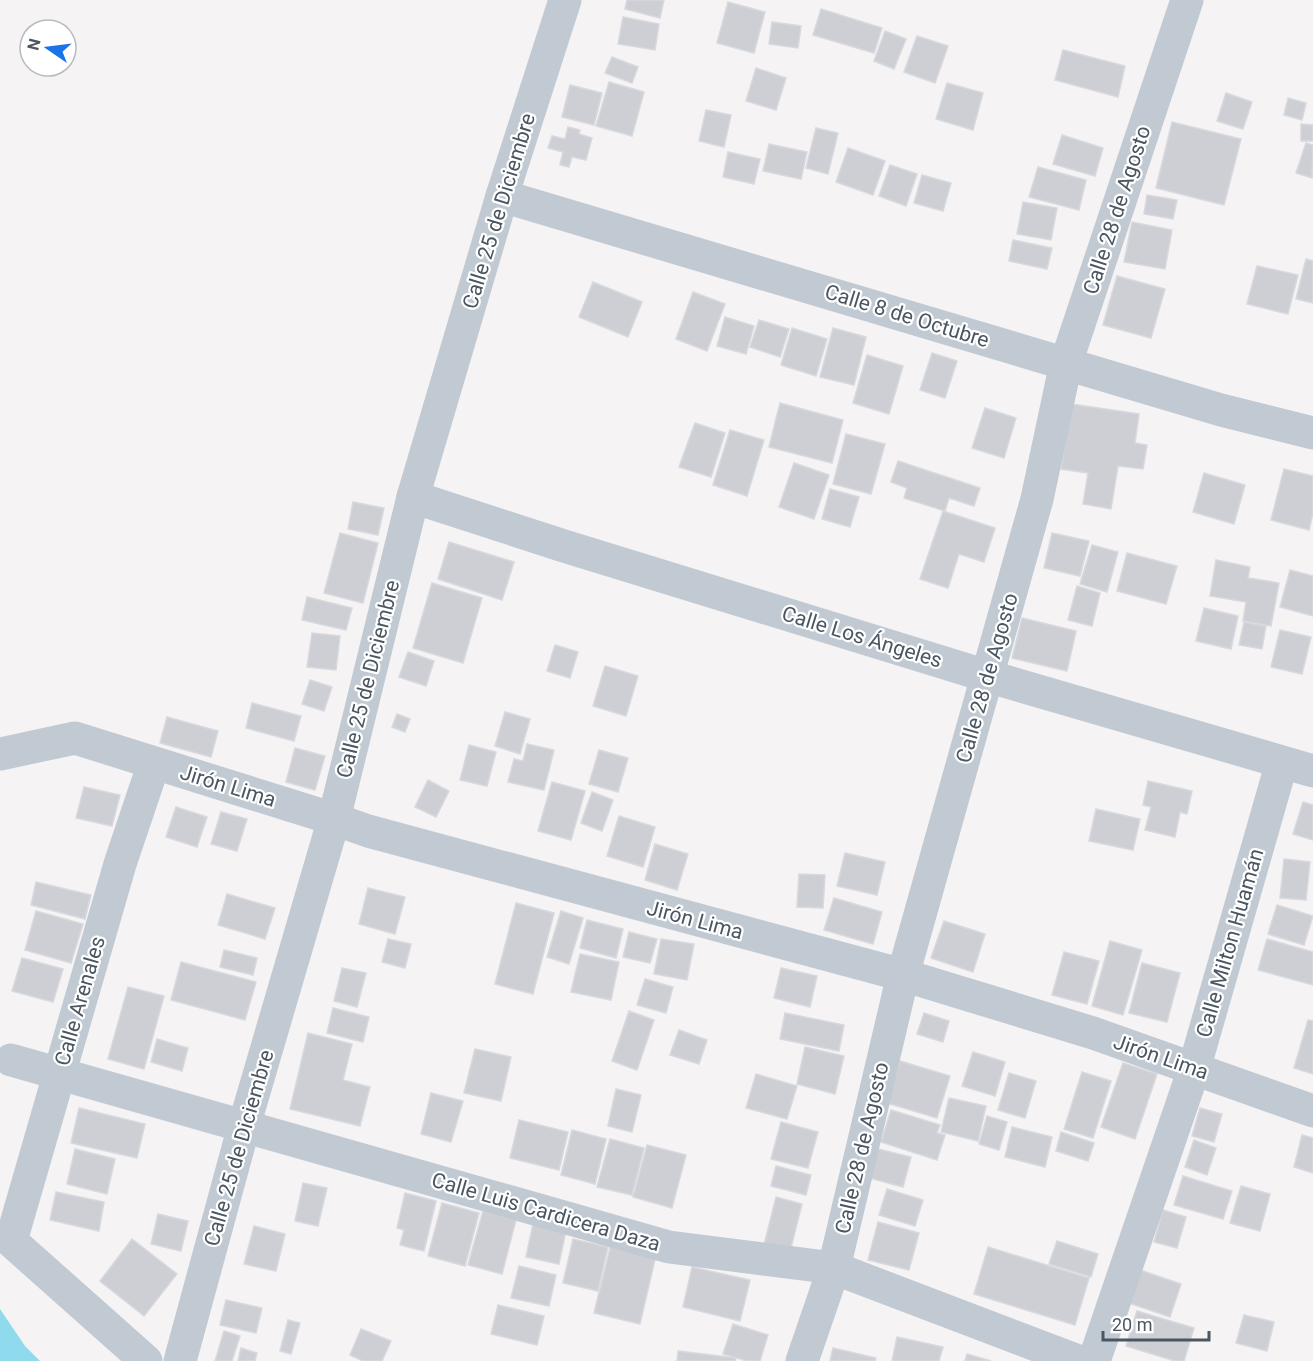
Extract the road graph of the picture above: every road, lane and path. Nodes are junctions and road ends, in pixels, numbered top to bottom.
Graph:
1 (565, 0) edge
2 (1187, 0) edge
3 (502, 196) junction
4 (1066, 363) junction
5 (1313, 433) edge
6 (413, 497) junction
7 (987, 676) junction
8 (0, 754) edge
9 (1282, 762) junction
10 (154, 763) junction
11 (1313, 771) edge
12 (334, 819) junction
13 (903, 975) junction
14 (11, 1060) dead end
15 (1194, 1069) junction
16 (59, 1074) junction
17 (1313, 1111) edge
18 (244, 1126) junction
19 (834, 1268) junction
20 (146, 1361) edge
21 (180, 1361) edge
22 (802, 1361) edge
23 (1078, 1361) edge
24 (1094, 1361) edge

1 - 3 street, Calle 25 de Diciembre
2 - 4 street, Calle 28 de Agosto
3 - 4 street, Calle 8 de Octubre
3 - 6 street, Calle 25 de Diciembre
4 - 5 street, Calle 8 de Octubre
4 - 7 street, Calle 28 de Agosto
6 - 7 street, Calle Los Ángeles
6 - 12 street, Calle 25 de Diciembre
7 - 9 street, Calle Los Ángeles
7 - 13 street, Calle 28 de Agosto
8 - 10 street, Jirón Lima
9 - 11 street, Calle Los Ángeles
9 - 15 street, Calle Milton Huamán
10 - 12 street, Jirón Lima
10 - 16 street, Calle Arenales
12 - 13 street, Jirón Lima
12 - 18 street, Calle 25 de Diciembre
13 - 15 street, Jirón Lima
13 - 19 street, Calle 28 de Agosto
14 - 16 street, Calle Luis Cardicera Daza
15 - 17 street, Jirón Lima
15 - 24 street, Calle Milton Huamán
16 - 18 street, Calle Luis Cardicera Daza
16 - 20 street, Calle Arenales
18 - 19 street, Calle Luis Cardicera Daza
18 - 21 street, Calle 25 de Diciembre
19 - 22 street, Calle 28 de Agosto
19 - 23 street, Calle Luis Cardicera Daza

